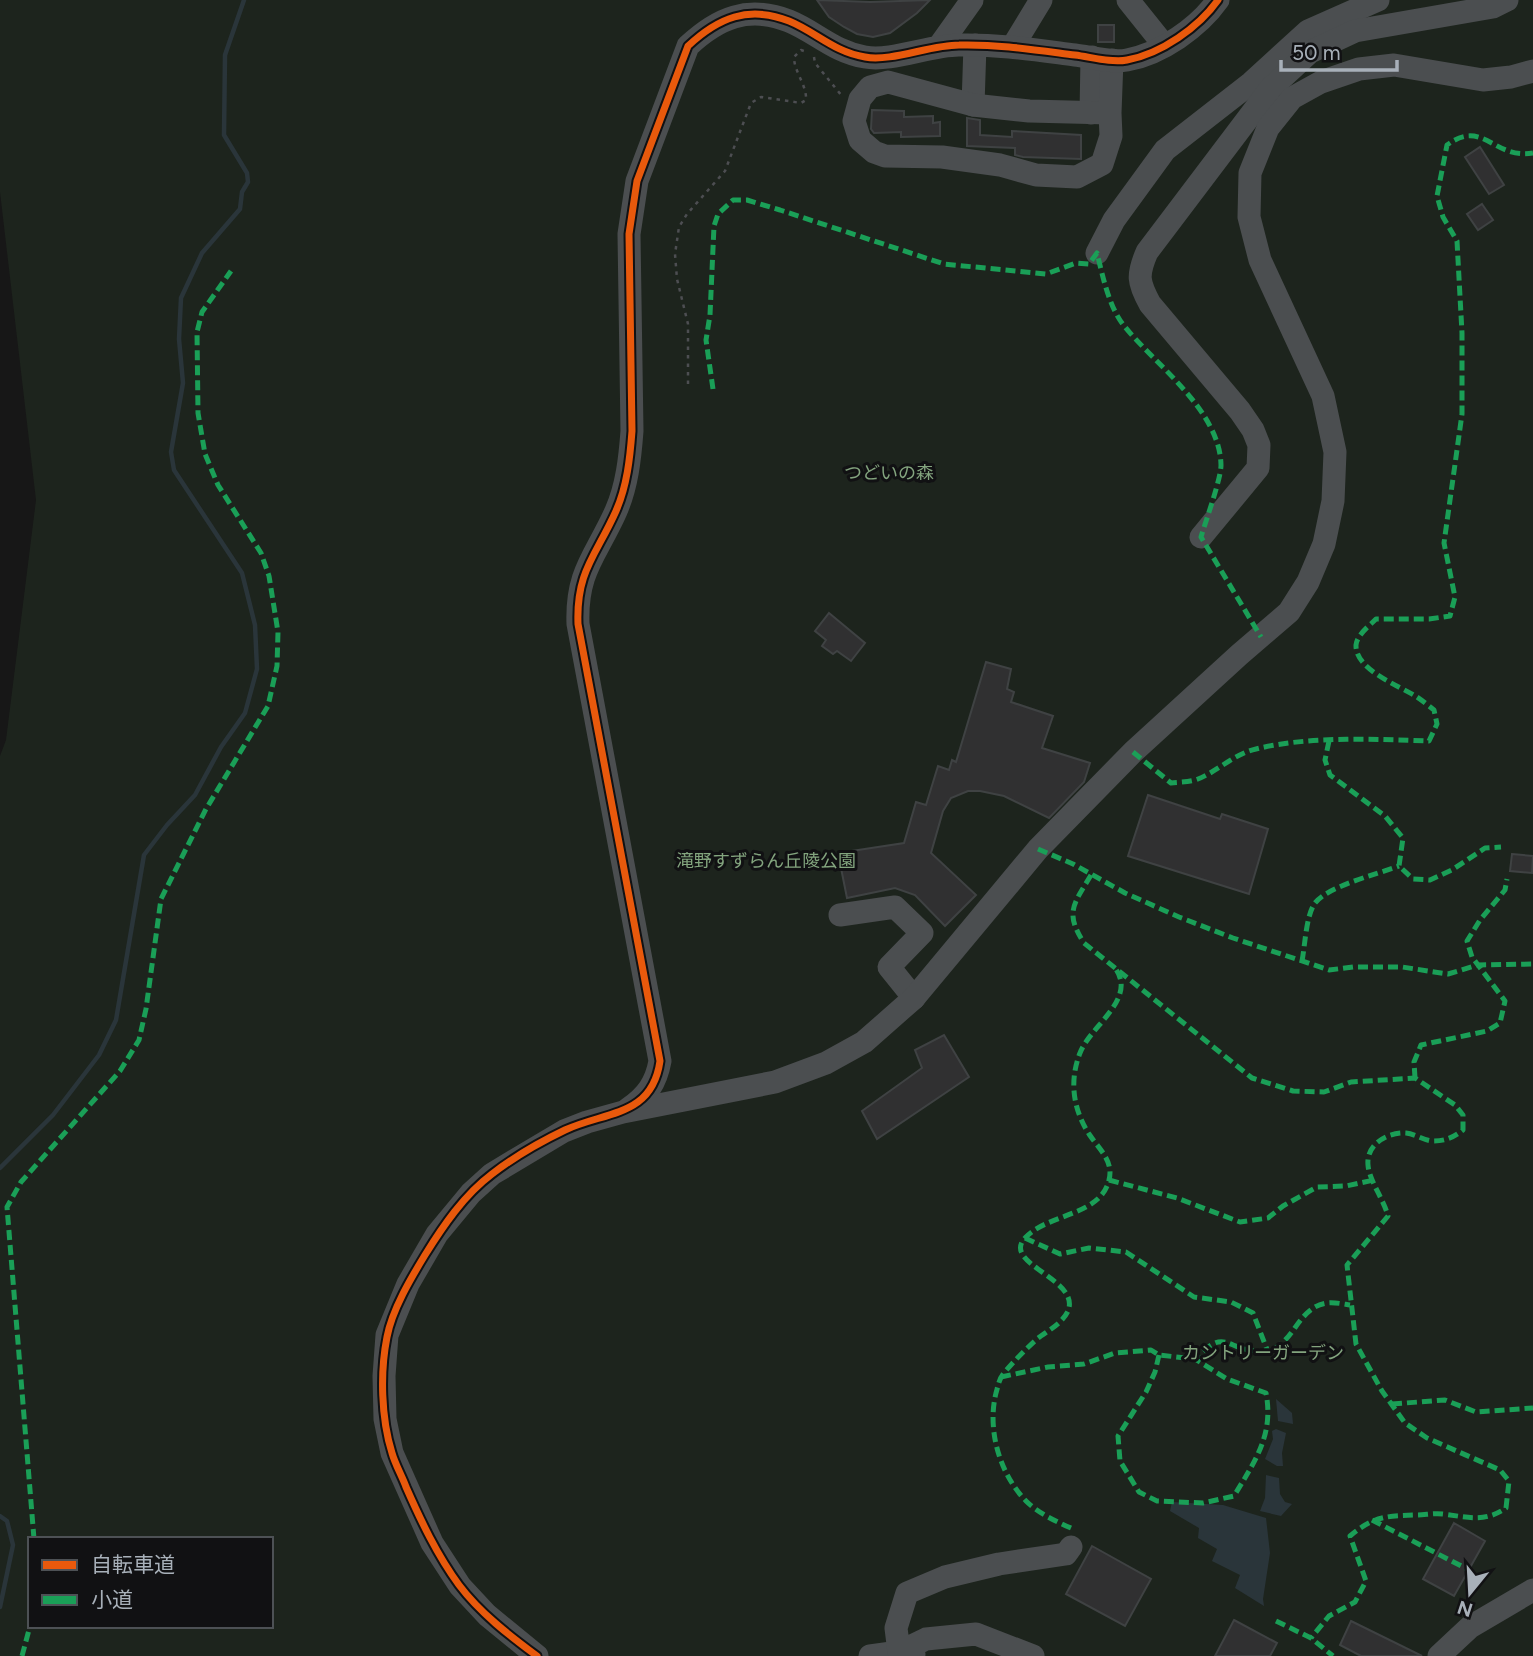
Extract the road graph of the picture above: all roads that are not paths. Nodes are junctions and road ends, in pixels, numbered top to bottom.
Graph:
1 (972, 0) edge
2 (1041, 0) edge
3 (1128, 0) edge
4 (1218, 0) edge
5 (1378, 0) edge
6 (1507, 0) edge
7 (975, 44) junction
8 (940, 45) junction
9 (1164, 45) junction
10 (1013, 46) junction
11 (1102, 59) junction
12 (1533, 71) edge
13 (972, 105) junction
14 (1100, 113) junction
15 (1097, 253) dead end
16 (1202, 537) dead end
17 (840, 915) dead end
18 (914, 998) junction
19 (623, 1112) junction
20 (1070, 1547) dead end
21 (1533, 1590) edge
22 (910, 1654) edge
23 (537, 1656) edge
24 (870, 1656) edge
25 (1033, 1656) edge
26 (1439, 1656) edge

1 - 8 street
2 - 10 street
3 - 9 street
4 - 9 street
5 - 15 street
6 - 16 street
7 - 8 street
7 - 10 street
7 - 13 street
8 - 19 street
9 - 11 street
10 - 11 street
11 - 14 street
12 - 18 street
13 - 14 street
13 - 14 street
17 - 18 street
18 - 19 street
19 - 23 street
20 - 22 street
21 - 26 street
22 - 24 street
22 - 25 street

